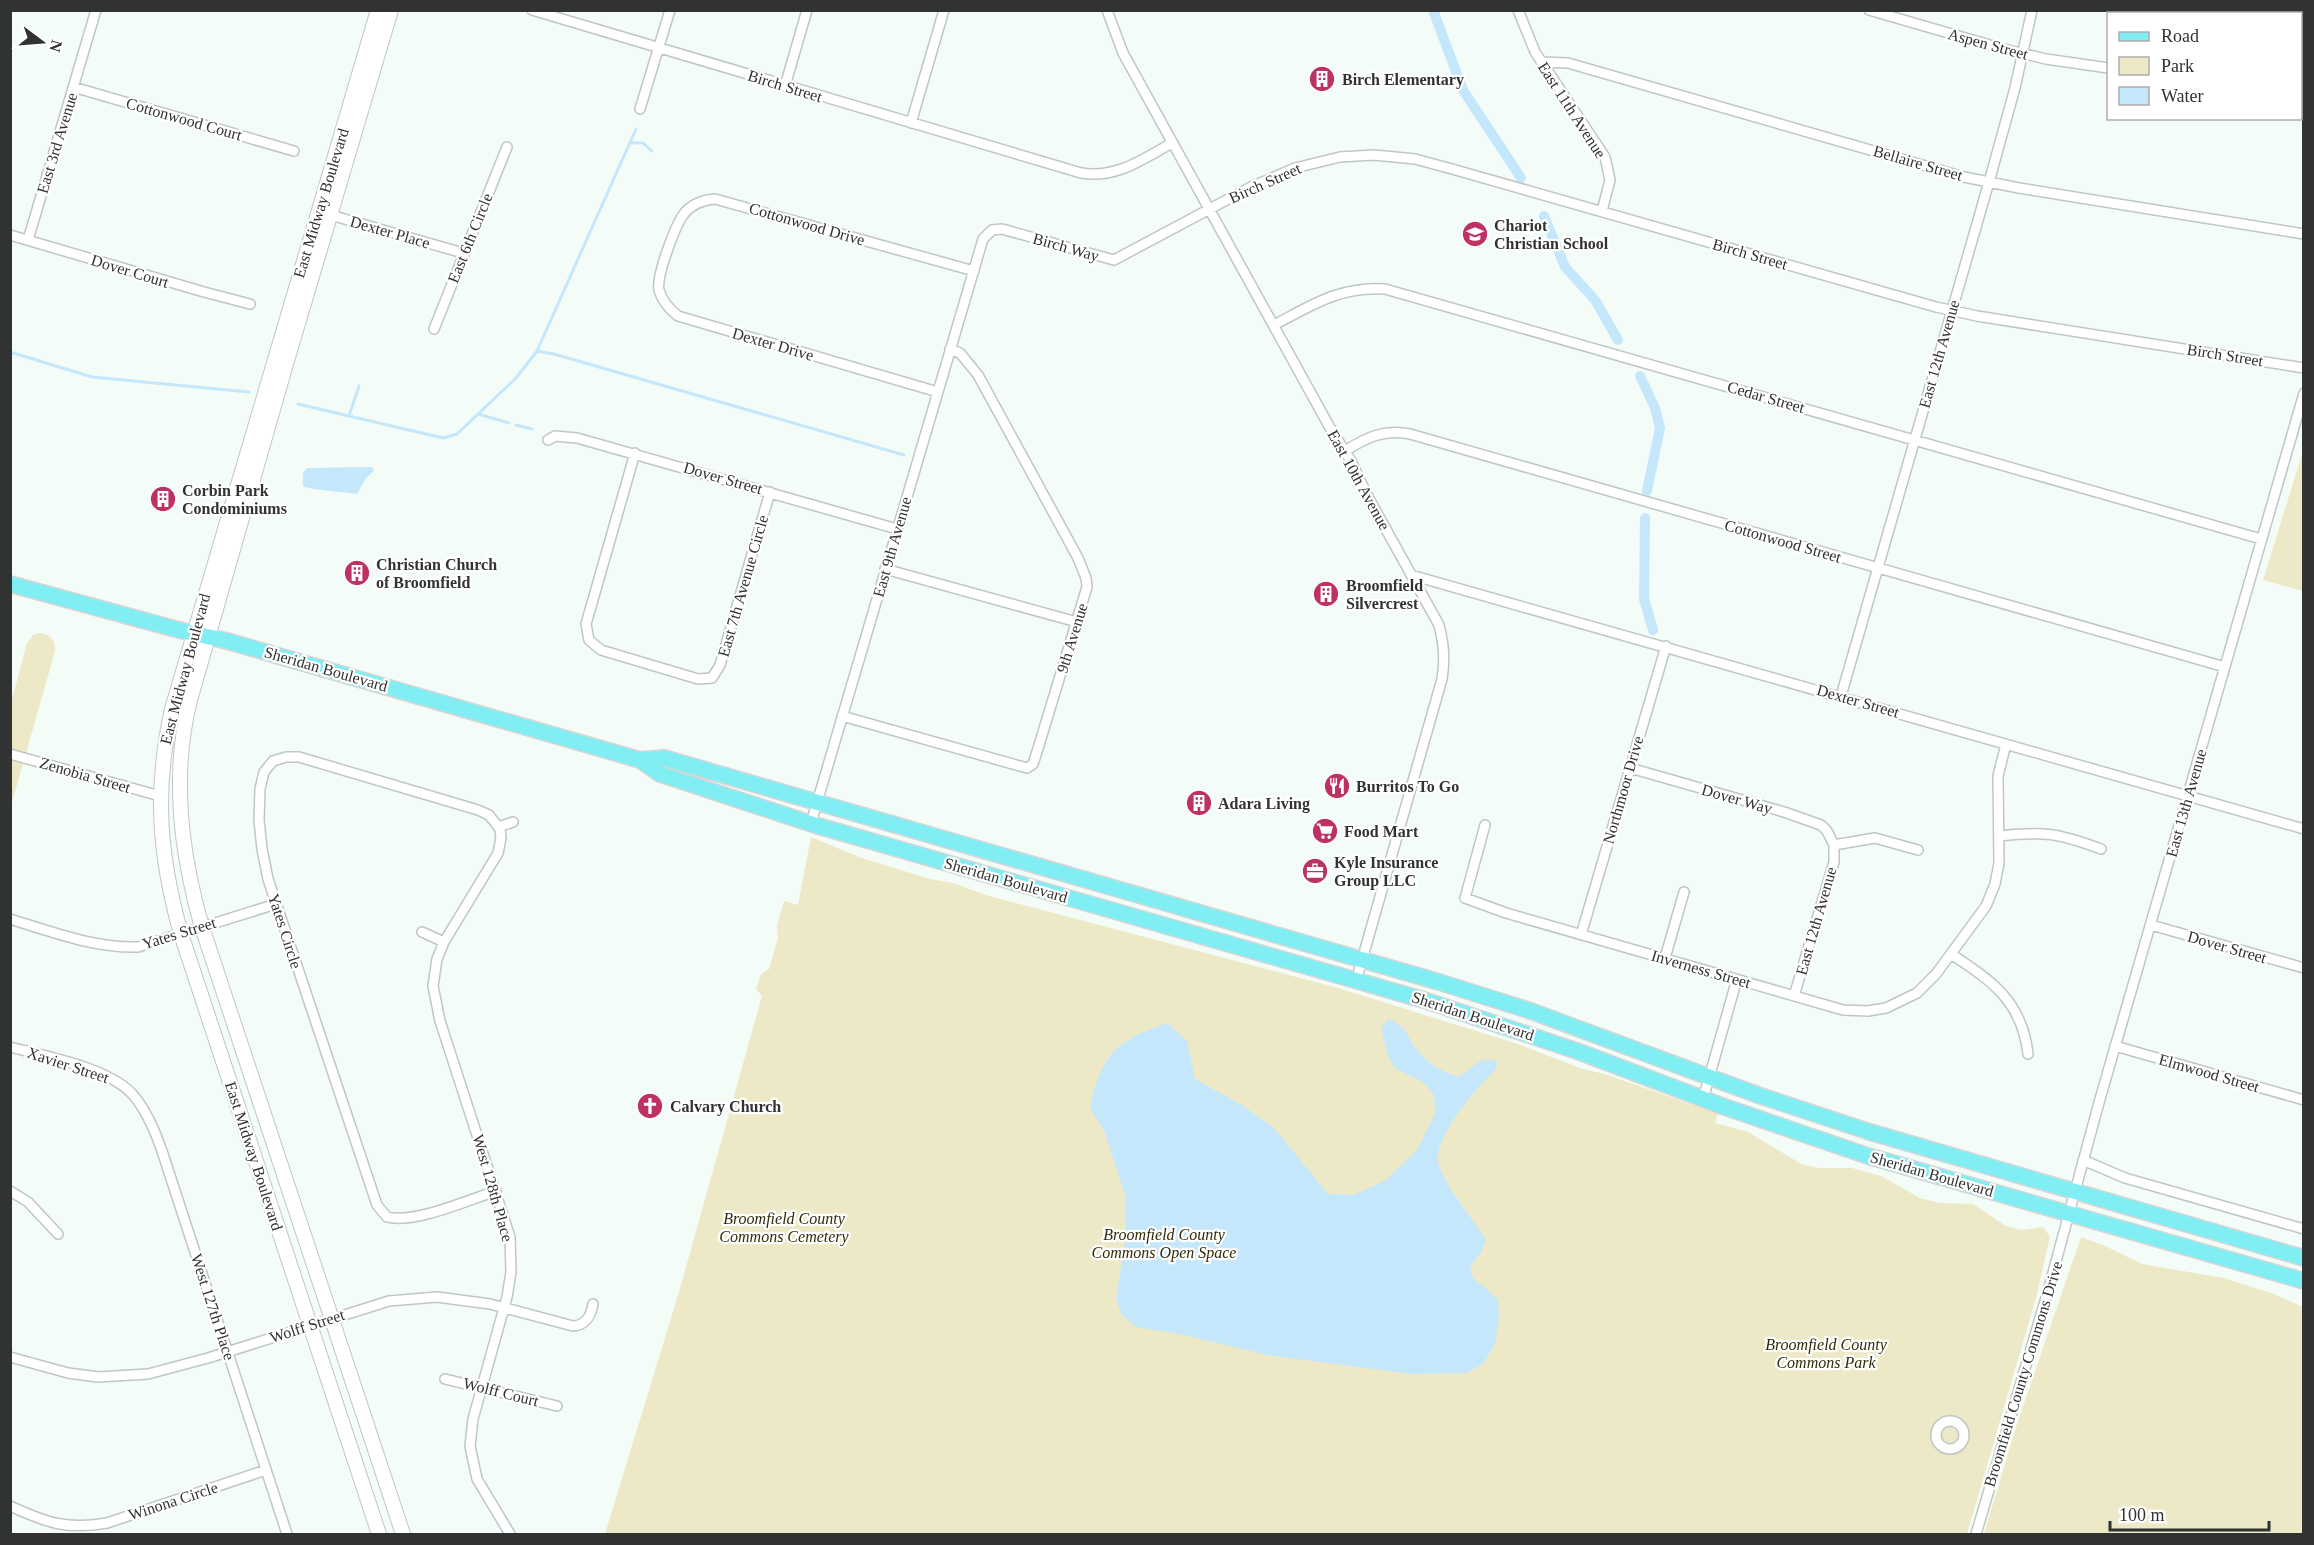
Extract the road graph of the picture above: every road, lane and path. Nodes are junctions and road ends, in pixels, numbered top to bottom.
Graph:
1 (96, 10) edge
2 (378, 10) edge
3 (391, 10) edge
4 (670, 10) edge
5 (807, 10) edge
6 (944, 10) edge
7 (1107, 10) edge
8 (1518, 10) edge
9 (1869, 10) edge
10 (2032, 10) edge
11 (533, 11) edge
12 (659, 47) junction
13 (2024, 53) junction
14 (1541, 62) junction
15 (2107, 68) edge
16 (785, 86) junction
17 (73, 87) junction
18 (640, 109) dead end
19 (911, 123) junction
20 (1172, 142) junction
21 (507, 147) dead end
22 (294, 151) dead end
23 (1989, 182) junction
24 (1209, 210) junction
25 (1602, 212) junction
26 (324, 213) junction
27 (2304, 234) edge
28 (10, 235) edge
29 (28, 240) junction
30 (667, 252) joint
31 (463, 253) junction
32 (974, 271) junction
33 (250, 304) dead end
34 (1952, 311) junction
35 (1274, 325) junction
36 (434, 329) dead end
37 (950, 349) junction
38 (2304, 368) edge
39 (938, 392) junction
40 (2304, 393) edge
41 (548, 440) dead end
42 (1914, 440) junction
43 (1345, 451) junction
44 (635, 453) junction
45 (770, 492) junction
46 (897, 529) junction
47 (2261, 539) junction
48 (1878, 568) junction
49 (885, 570) junction
50 (1411, 575) junction
51 (10, 584) edge
52 (1077, 622) junction
53 (201, 634) junction
54 (1665, 646) junction
55 (2225, 667) junction
56 (1841, 696) junction
57 (842, 716) junction
58 (2006, 744) junction
59 (10, 754) edge
60 (640, 760) junction
61 (1630, 768) junction
62 (160, 796) junction
63 (2188, 796) junction
64 (817, 802) junction
65 (513, 822) dead end
66 (811, 823) junction
67 (1485, 825) dead end
68 (498, 827) junction
69 (2304, 829) edge
70 (1999, 836) junction
71 (1834, 845) junction
72 (2100, 849) dead end
73 (1918, 850) dead end
74 (1684, 892) dead end
75 (276, 904) junction
76 (10, 920) edge
77 (2151, 925) junction
78 (202, 927) junction
79 (422, 932) dead end
80 (181, 934) junction
81 (1581, 934) junction
82 (444, 942) junction
83 (1951, 954) junction
84 (1665, 958) junction
85 (1362, 959) junction
86 (2304, 968) edge
87 (1737, 979) junction
88 (1356, 981) junction
89 (1794, 996) junction
90 (2115, 1046) junction
91 (10, 1047) edge
92 (2028, 1054) dead end
93 (1710, 1077) junction
94 (124, 1086) joint
95 (1703, 1099) junction
96 (2304, 1100) edge
97 (2083, 1160) junction
98 (10, 1191) edge
99 (495, 1191) junction
100 (2076, 1192) junction
101 (2071, 1214) junction
102 (2304, 1229) edge
103 (58, 1234) dead end
104 (2304, 1258) edge
105 (2304, 1281) edge
106 (593, 1304) dead end
107 (504, 1308) junction
108 (331, 1318) junction
109 (310, 1325) junction
110 (227, 1352) junction
111 (10, 1357) edge
112 (445, 1379) dead end
113 (482, 1388) junction
114 (557, 1406) dead end
115 (266, 1470) junction
116 (10, 1506) edge
117 (287, 1534) edge
118 (379, 1534) edge
119 (403, 1534) edge
120 (510, 1534) edge
121 (1976, 1534) edge

1 - 17 street, East 3rd Avenue
2 - 26 main road, East Midway Boulevard
3 - 26 main road, East Midway Boulevard
4 - 12 street
5 - 16 street
6 - 19 street
7 - 20 street, East 10th Avenue
8 - 14 street, East 11th Avenue
9 - 13 street, Aspen Street
10 - 13 street, East 12th Avenue
11 - 12 street, Birch Street
12 - 16 street, Birch Street
12 - 18 street
13 - 15 street, Aspen Street
13 - 23 street, East 12th Avenue
14 - 23 street, Bellaire Street
14 - 25 street, East 11th Avenue
16 - 19 street, Birch Street
17 - 22 street, Cottonwood Court
17 - 29 street, East 3rd Avenue
19 - 20 street, Birch Street
20 - 24 street, East 10th Avenue
21 - 31 street, East 6th Circle
23 - 27 street, Bellaire Street
23 - 34 street, East 12th Avenue
24 - 25 street, Birch Street
24 - 32 street, Birch Way
24 - 35 street, East 10th Avenue
25 - 34 street, Birch Street
26 - 31 street, Dexter Place
26 - 53 main road, East Midway Boulevard
28 - 29 street, Dover Court
29 - 33 street, Dover Court
30 - 32 street, Cottonwood Drive
30 - 39 street, Dexter Drive
31 - 36 street, East 6th Circle
32 - 37 street, East 9th Avenue
34 - 38 street, Birch Street
34 - 42 street, East 12th Avenue
35 - 42 street, Cedar Street
35 - 43 street, East 10th Avenue
37 - 39 street, East 9th Avenue
37 - 52 street, 9th Avenue
39 - 46 street, East 9th Avenue
40 - 47 street, East 13th Avenue
41 - 44 street, Dover Street
42 - 47 street, Cedar Street
42 - 48 street, East 12th Avenue
43 - 48 street, Cottonwood Street
43 - 50 street, East 10th Avenue
44 - 45 street, Dover Street
44 - 45 street, East 7th Avenue Circle
45 - 46 street, Dover Street
46 - 49 street, East 9th Avenue
47 - 55 street, East 13th Avenue
48 - 55 street, Cottonwood Street
48 - 56 street, East 12th Avenue
49 - 52 street
49 - 57 street, East 9th Avenue
50 - 54 street, Dexter Street
50 - 85 street, East 10th Avenue
51 - 53 main road, Sheridan Boulevard
52 - 57 street, 9th Avenue
53 - 60 main road, Sheridan Boulevard
53 - 62 main road, East Midway Boulevard
53 - 78 main road, East Midway Boulevard
54 - 56 street, Dexter Street
54 - 61 street, Northmoor Drive
55 - 63 street, East 13th Avenue
56 - 58 street, Dexter Street
57 - 64 street, East 9th Avenue
58 - 63 street, Dexter Street
58 - 70 street
59 - 62 street, Zenobia Street
60 - 64 main road, Sheridan Boulevard
60 - 66 main road, Sheridan Boulevard
61 - 71 street, Dover Way
61 - 81 street, Northmoor Drive
62 - 80 main road, East Midway Boulevard
63 - 69 street, Dexter Street
63 - 77 street, East 13th Avenue
64 - 66 street, East 9th Avenue
64 - 85 main road, Sheridan Boulevard
65 - 68 street
66 - 88 main road, Sheridan Boulevard
67 - 81 street, Inverness Street
68 - 75 street, Yates Circle
68 - 82 street, West 128th Place
70 - 72 street
70 - 83 street
71 - 73 street
71 - 89 street, East 12th Avenue
74 - 84 street
75 - 78 street, Yates Street
75 - 99 street, Yates Circle
76 - 80 street, Yates Street
77 - 86 street, Dover Street
77 - 90 street, East 13th Avenue
78 - 80 street, Yates Street
78 - 108 main road, East Midway Boulevard
79 - 82 street
80 - 109 main road, East Midway Boulevard
81 - 84 street, Inverness Street
82 - 99 street, West 128th Place
83 - 89 street, Inverness Street
83 - 92 street
84 - 87 street, Inverness Street
85 - 88 street, East 10th Avenue
85 - 93 main road, Sheridan Boulevard
87 - 89 street, Inverness Street
87 - 93 street
88 - 95 main road, Sheridan Boulevard
90 - 96 street, Elmwood Street
90 - 97 street, East 13th Avenue
91 - 94 street, Xavier Street
93 - 95 street
93 - 100 main road, Sheridan Boulevard
94 - 110 street, West 127th Place
95 - 101 main road, Sheridan Boulevard
97 - 100 street, East 13th Avenue
97 - 102 street
98 - 103 street
99 - 107 street, West 128th Place
100 - 101 street, East 13th Avenue
100 - 104 main road, Sheridan Boulevard
101 - 105 main road, Sheridan Boulevard
101 - 121 street, Broomfield County Commons Drive
106 - 107 street, Wolff Street
107 - 108 street, Wolff Street
107 - 113 street, West 128th Place
108 - 109 street, Wolff Street
108 - 119 main road, East Midway Boulevard
109 - 110 street, Wolff Street
109 - 118 main road, East Midway Boulevard
110 - 111 street, Wolff Street
110 - 115 street, West 127th Place
112 - 113 street, Wolff Court
113 - 114 street, Wolff Court
113 - 120 street, West 128th Place
115 - 116 street, Winona Circle
115 - 117 street, West 127th Place

